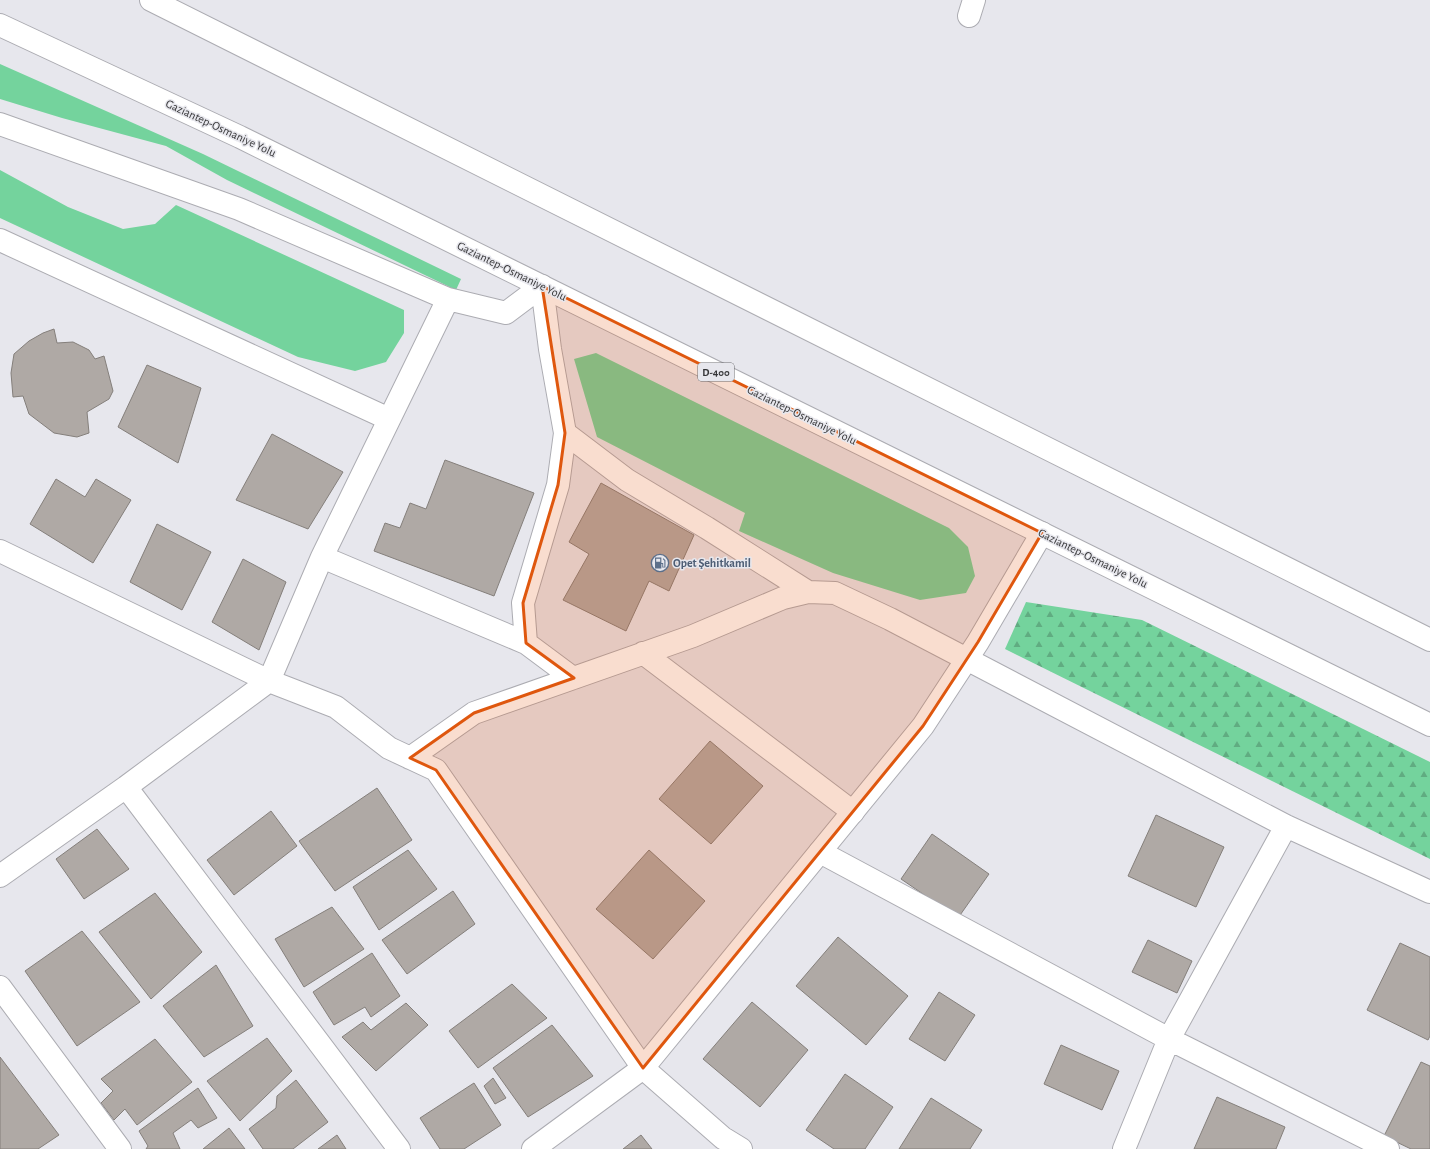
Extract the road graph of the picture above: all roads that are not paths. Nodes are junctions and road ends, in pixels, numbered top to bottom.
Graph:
1 (151, 0) edge
2 (0, 25) edge
3 (0, 124) edge
4 (0, 240) edge
5 (542, 286) junction
6 (448, 299) junction
7 (389, 419) junction
8 (565, 433) junction
9 (1042, 533) junction
10 (0, 551) edge
11 (322, 557) junction
12 (808, 592) junction
13 (1430, 640) edge
14 (526, 643) junction
15 (643, 653) junction
16 (966, 660) junction
17 (573, 678) junction
18 (269, 681) junction
19 (1430, 725) edge
20 (410, 758) junction
21 (126, 787) junction
22 (853, 812) junction
23 (1286, 826) junction
24 (820, 852) junction
25 (0, 876) edge
26 (1430, 892) edge
27 (0, 987) edge
28 (1170, 1039) junction
29 (643, 1068) junction
30 (120, 1149) edge
31 (399, 1149) edge
32 (533, 1149) edge
33 (741, 1149) edge
34 (1124, 1149) edge
35 (1388, 1149) edge

1 - 13 main road
2 - 5 main road, Gaziantep-Osmaniye Yolu / D-400
3 - 6 main road
4 - 7 main road
5 - 6 main road
5 - 8 main road
5 - 9 main road, Gaziantep-Osmaniye Yolu / D-400
6 - 7 main road
7 - 11 main road
8 - 12 main road
8 - 14 main road
9 - 16 main road
9 - 19 main road, Gaziantep-Osmaniye Yolu / D-400
10 - 18 main road
11 - 14 main road
11 - 18 main road
12 - 15 main road
12 - 16 main road
14 - 17 main road
15 - 17 main road
15 - 22 main road
16 - 22 main road
16 - 23 main road
17 - 20 main road
18 - 20 main road
18 - 21 main road
20 - 29 main road
21 - 25 main road
21 - 31 main road
22 - 24 main road
23 - 26 main road
23 - 28 main road
24 - 28 main road
24 - 29 main road
27 - 30 main road
28 - 34 main road
28 - 35 main road
29 - 32 main road
29 - 33 main road

